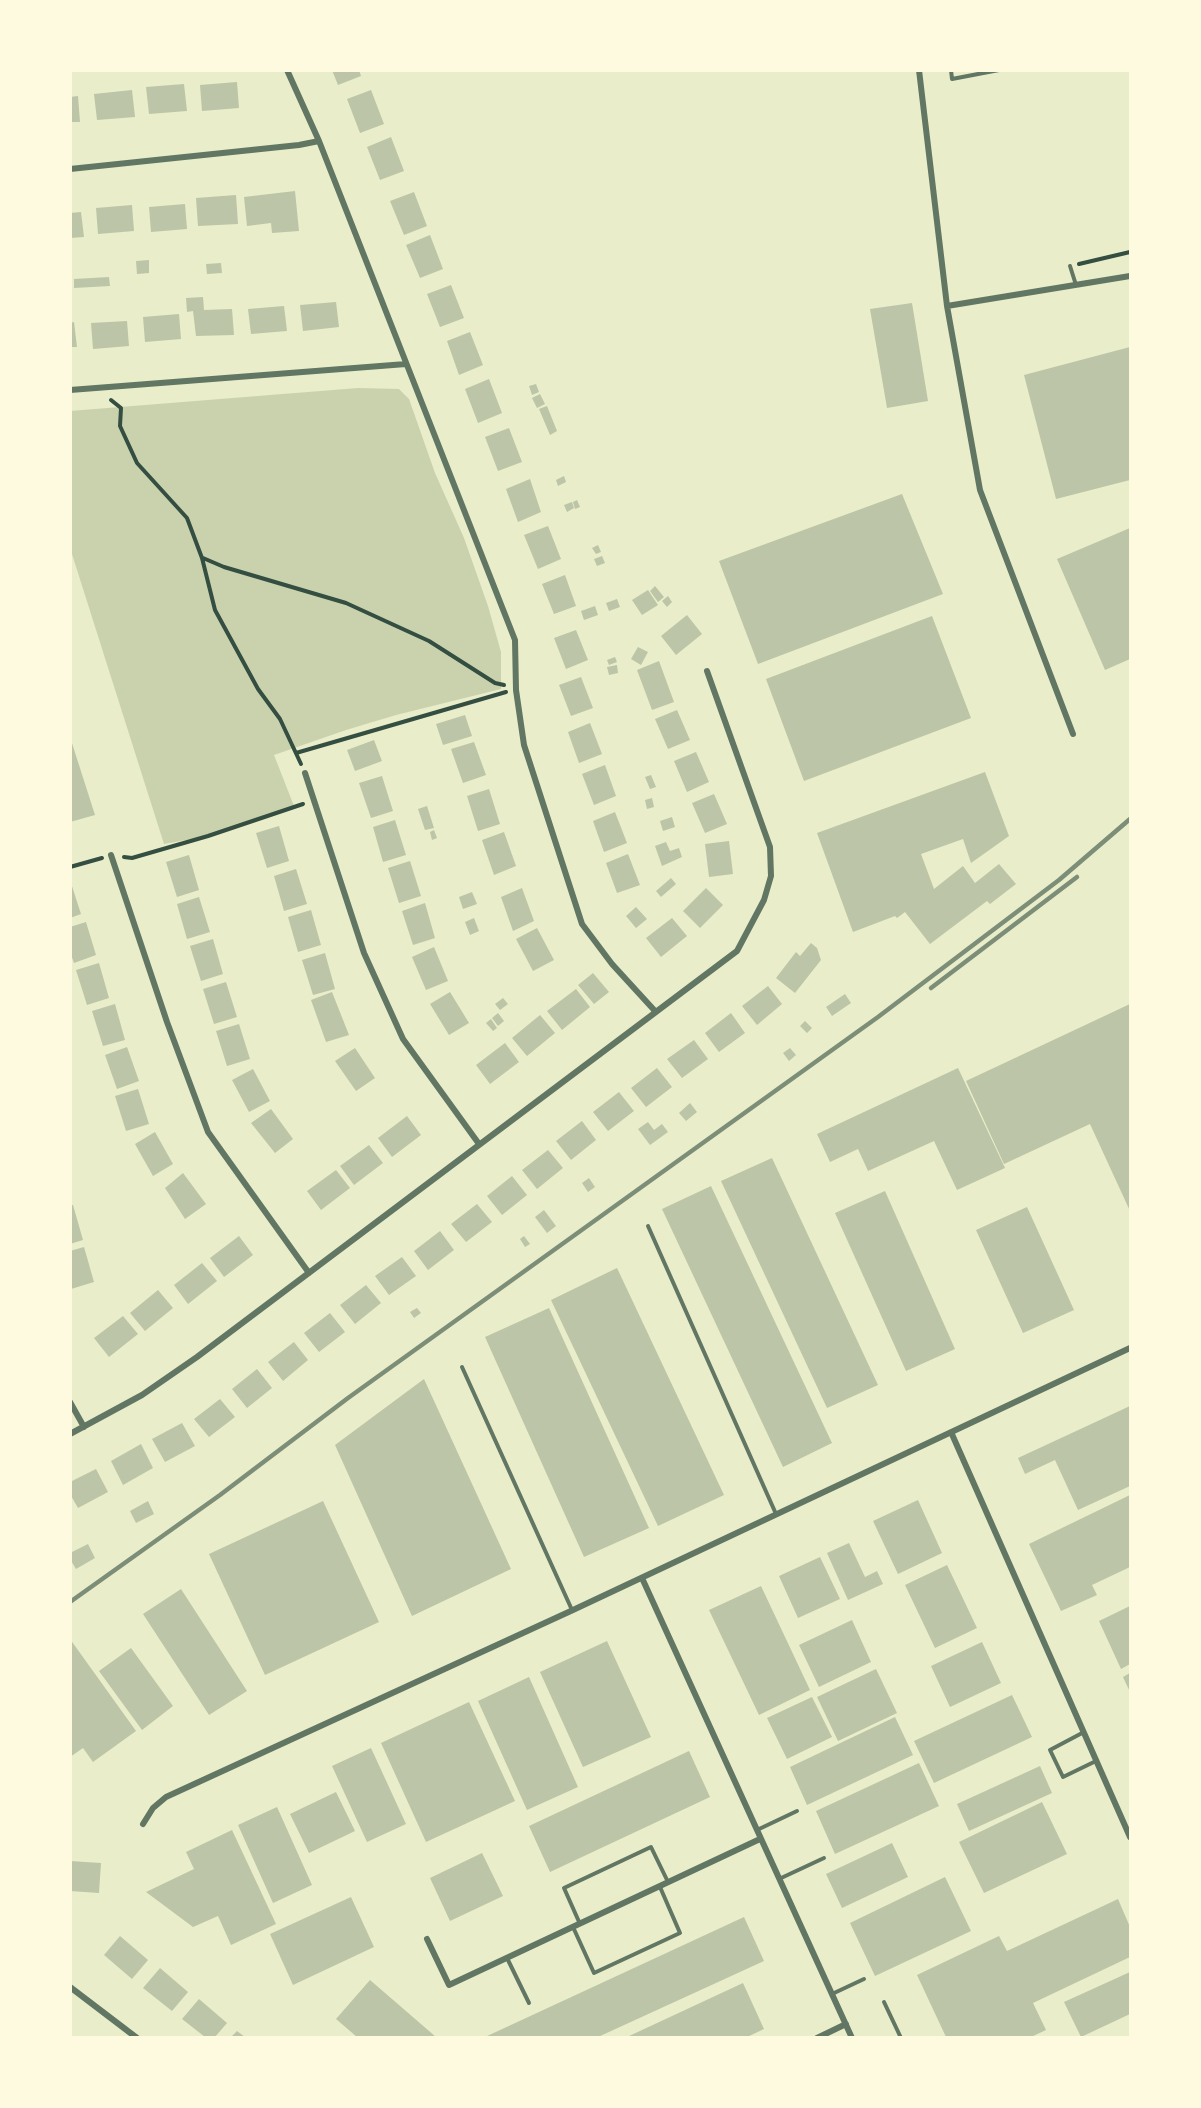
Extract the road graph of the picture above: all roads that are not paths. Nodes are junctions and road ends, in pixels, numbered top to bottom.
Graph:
1 (287, 70) edge
2 (919, 70) edge
3 (951, 70) edge
4 (999, 70) edge
5 (319, 141) junction
6 (70, 169) edge
7 (1070, 266) road end
8 (1131, 276) edge
9 (1076, 286) junction
10 (947, 306) junction
11 (406, 364) junction
12 (70, 390) edge
13 (707, 671) dead end
14 (1073, 734) dead end
15 (305, 773) dead end
16 (111, 855) road end
17 (655, 1011) junction
18 (479, 1143) junction
19 (648, 1226) dead end
20 (309, 1273) junction
21 (1131, 1348) edge
22 (462, 1367) dead end
23 (70, 1402) edge
24 (84, 1427) junction
25 (951, 1432) junction
26 (70, 1434) edge
27 (776, 1515) junction
28 (642, 1578) junction
29 (573, 1610) junction
30 (1084, 1732) junction
31 (1097, 1761) junction
32 (797, 1811) dead end
33 (143, 1824) dead end
34 (756, 1831) junction
35 (1131, 1837) edge
36 (760, 1839) junction
37 (824, 1858) dead end
38 (778, 1879) junction
39 (668, 1883) junction
40 (660, 1887) junction
41 (580, 1924) junction
42 (573, 1927) junction
43 (427, 1939) dead end
44 (507, 1958) junction
45 (864, 1979) dead end
46 (70, 1987) edge
47 (832, 1995) junction
48 (884, 2001) dead end
49 (529, 2003) dead end
50 (846, 2024) junction
51 (137, 2037) edge
52 (817, 2037) edge
53 (852, 2037) edge
54 (900, 2037) edge

1 - 5 street
2 - 10 street
3 - 4 lane
5 - 6 street
5 - 11 street
7 - 9 lane
8 - 9 street
9 - 10 street
10 - 14 street
11 - 12 street
11 - 17 street
13 - 17 street
15 - 18 street
16 - 20 street
17 - 18 street
18 - 20 street
19 - 27 lane
20 - 24 street
21 - 25 street
22 - 29 lane
23 - 24 street
24 - 26 street
25 - 27 street
25 - 30 street
27 - 28 street
28 - 29 street
28 - 34 street
29 - 33 street
30 - 31 street
30 - 31 lane
31 - 35 street
32 - 34 lane
34 - 36 street
36 - 38 street
36 - 39 street
37 - 38 lane
38 - 47 street
39 - 40 street
39 - 41 lane
40 - 41 street
40 - 42 lane
41 - 42 street
42 - 44 street
43 - 44 street
44 - 49 lane
45 - 47 lane
46 - 51 street
47 - 50 street
48 - 54 lane
50 - 52 street
50 - 53 street

